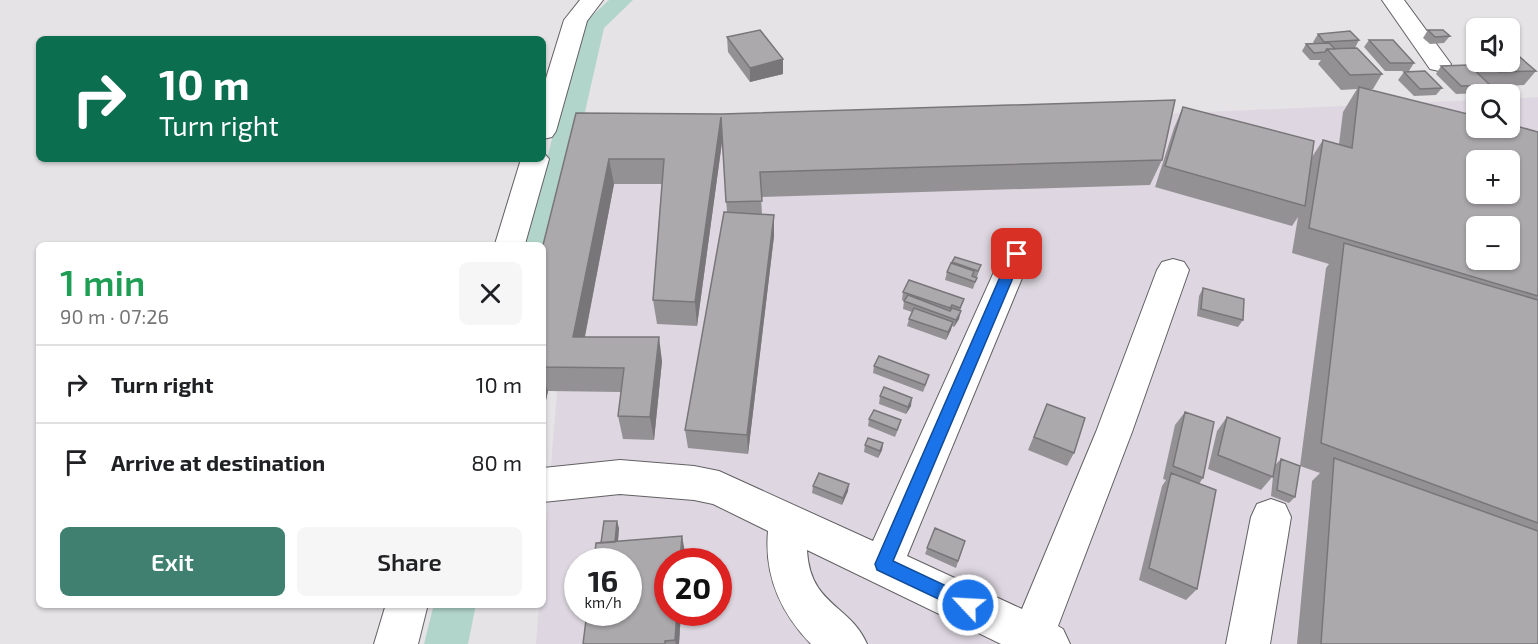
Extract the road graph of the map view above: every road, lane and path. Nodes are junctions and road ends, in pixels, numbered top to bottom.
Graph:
1 (592, 0) edge
2 (1394, 0) edge
3 (1439, 64) edge
4 (546, 121) edge
5 (534, 162) edge
6 (511, 242) edge
7 (1017, 254) dead end
8 (1173, 270) dead end
9 (546, 485) edge
10 (1271, 518) dead end
11 (789, 520) junction
12 (883, 564) junction
13 (406, 608) edge
14 (1037, 641) edge
15 (396, 644) edge
16 (845, 644) edge
17 (1248, 644) edge

1 - 4 main road
2 - 3 main road
5 - 6 main road
7 - 12 main road
8 - 14 main road
9 - 11 main road
10 - 17 main road
11 - 12 main road
11 - 16 main road
12 - 14 main road
13 - 15 main road

